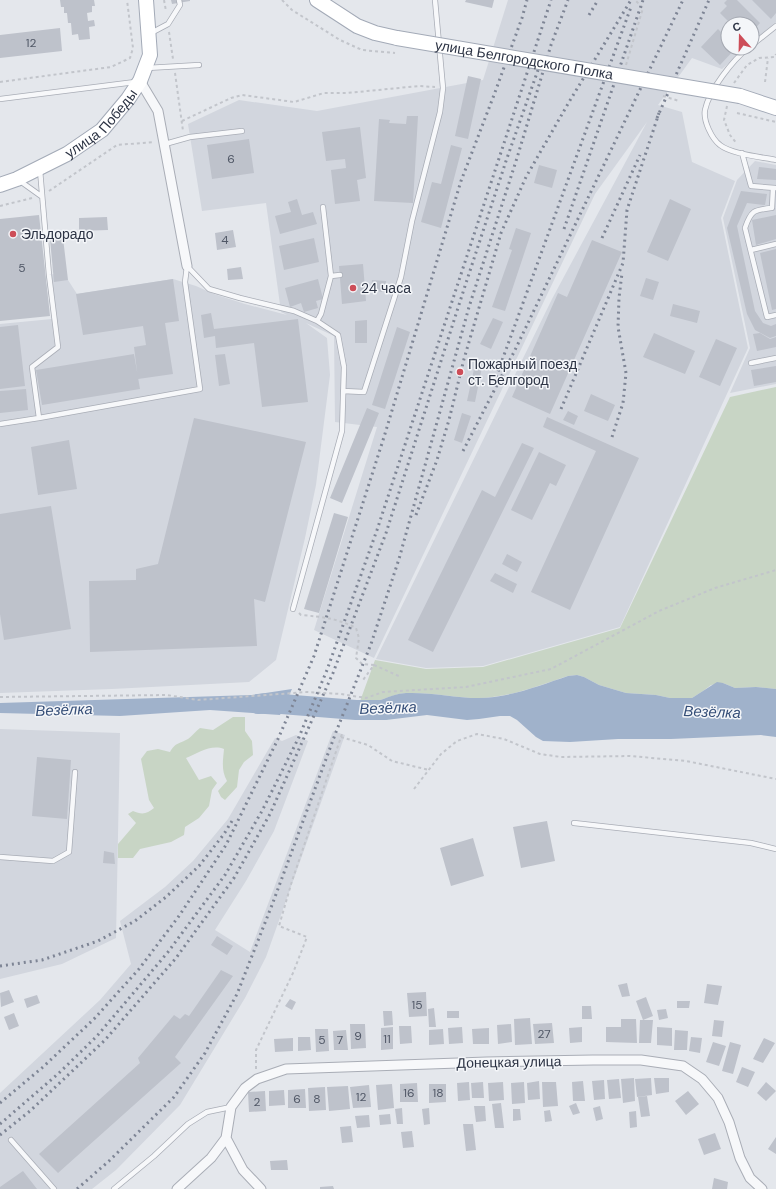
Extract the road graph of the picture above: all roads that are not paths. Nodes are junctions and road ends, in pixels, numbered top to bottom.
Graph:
1 (146, 0) edge
2 (179, 0) edge
3 (317, 0) edge
4 (435, 0) edge
5 (776, 26) edge
6 (149, 28) junction
7 (760, 39) edge
8 (739, 56) edge
9 (200, 65) dead end
10 (145, 68) junction
11 (140, 81) junction
12 (740, 96) junction
13 (776, 98) edge
14 (0, 99) edge
15 (776, 108) edge
16 (242, 131) dead end
17 (164, 142) junction
18 (742, 153) junction
19 (776, 160) edge
20 (40, 168) junction
21 (17, 179) junction
22 (0, 185) edge
23 (775, 188) edge
24 (41, 196) junction
25 (323, 207) dead end
26 (776, 244) edge
27 (751, 250) junction
28 (187, 266) junction
29 (340, 275) dead end
30 (331, 276) junction
31 (776, 315) edge
32 (317, 321) junction
33 (776, 358) edge
34 (751, 363) dead end
35 (343, 391) junction
36 (40, 418) junction
37 (0, 424) edge
38 (293, 609) road end
39 (75, 772) dead end
40 (574, 823) dead end
41 (776, 849) edge
42 (0, 857) edge
43 (231, 1107) junction
44 (226, 1138) junction
45 (11, 1140) dead end
46 (54, 1189) edge
47 (114, 1189) edge
48 (177, 1189) edge
49 (261, 1189) edge
50 (762, 1189) edge

1 - 6 main road
2 - 6 lane
3 - 12 main road, улица Белгородского Полка, bridge
4 - 35 lane
5 - 7 lane
6 - 10 main road, улица Победы
8 - 18 lane
9 - 10 lane
10 - 11 main road, улица Победы
11 - 14 lane
11 - 17 street
11 - 20 main road, улица Победы
12 - 13 main road, улица Белгородского Полка
12 - 15 main road, улица Белгородского Полка
16 - 17 lane
17 - 28 street
18 - 19 lane
18 - 23 lane
20 - 21 main road, улица Победы
20 - 24 lane
21 - 22 main road, улица Победы
21 - 24 lane
23 - 27 lane
24 - 36 lane
25 - 30 lane
26 - 27 lane
27 - 31 lane
28 - 32 lane
28 - 36 lane
29 - 30 lane
30 - 32 lane
32 - 35 lane
33 - 34 lane
35 - 38 lane
36 - 37 lane
39 - 42 lane
40 - 41 lane
43 - 44 street, Донецкая улица
43 - 47 lane
43 - 50 street, Донецкая улица
44 - 48 street
44 - 49 street
45 - 46 lane

